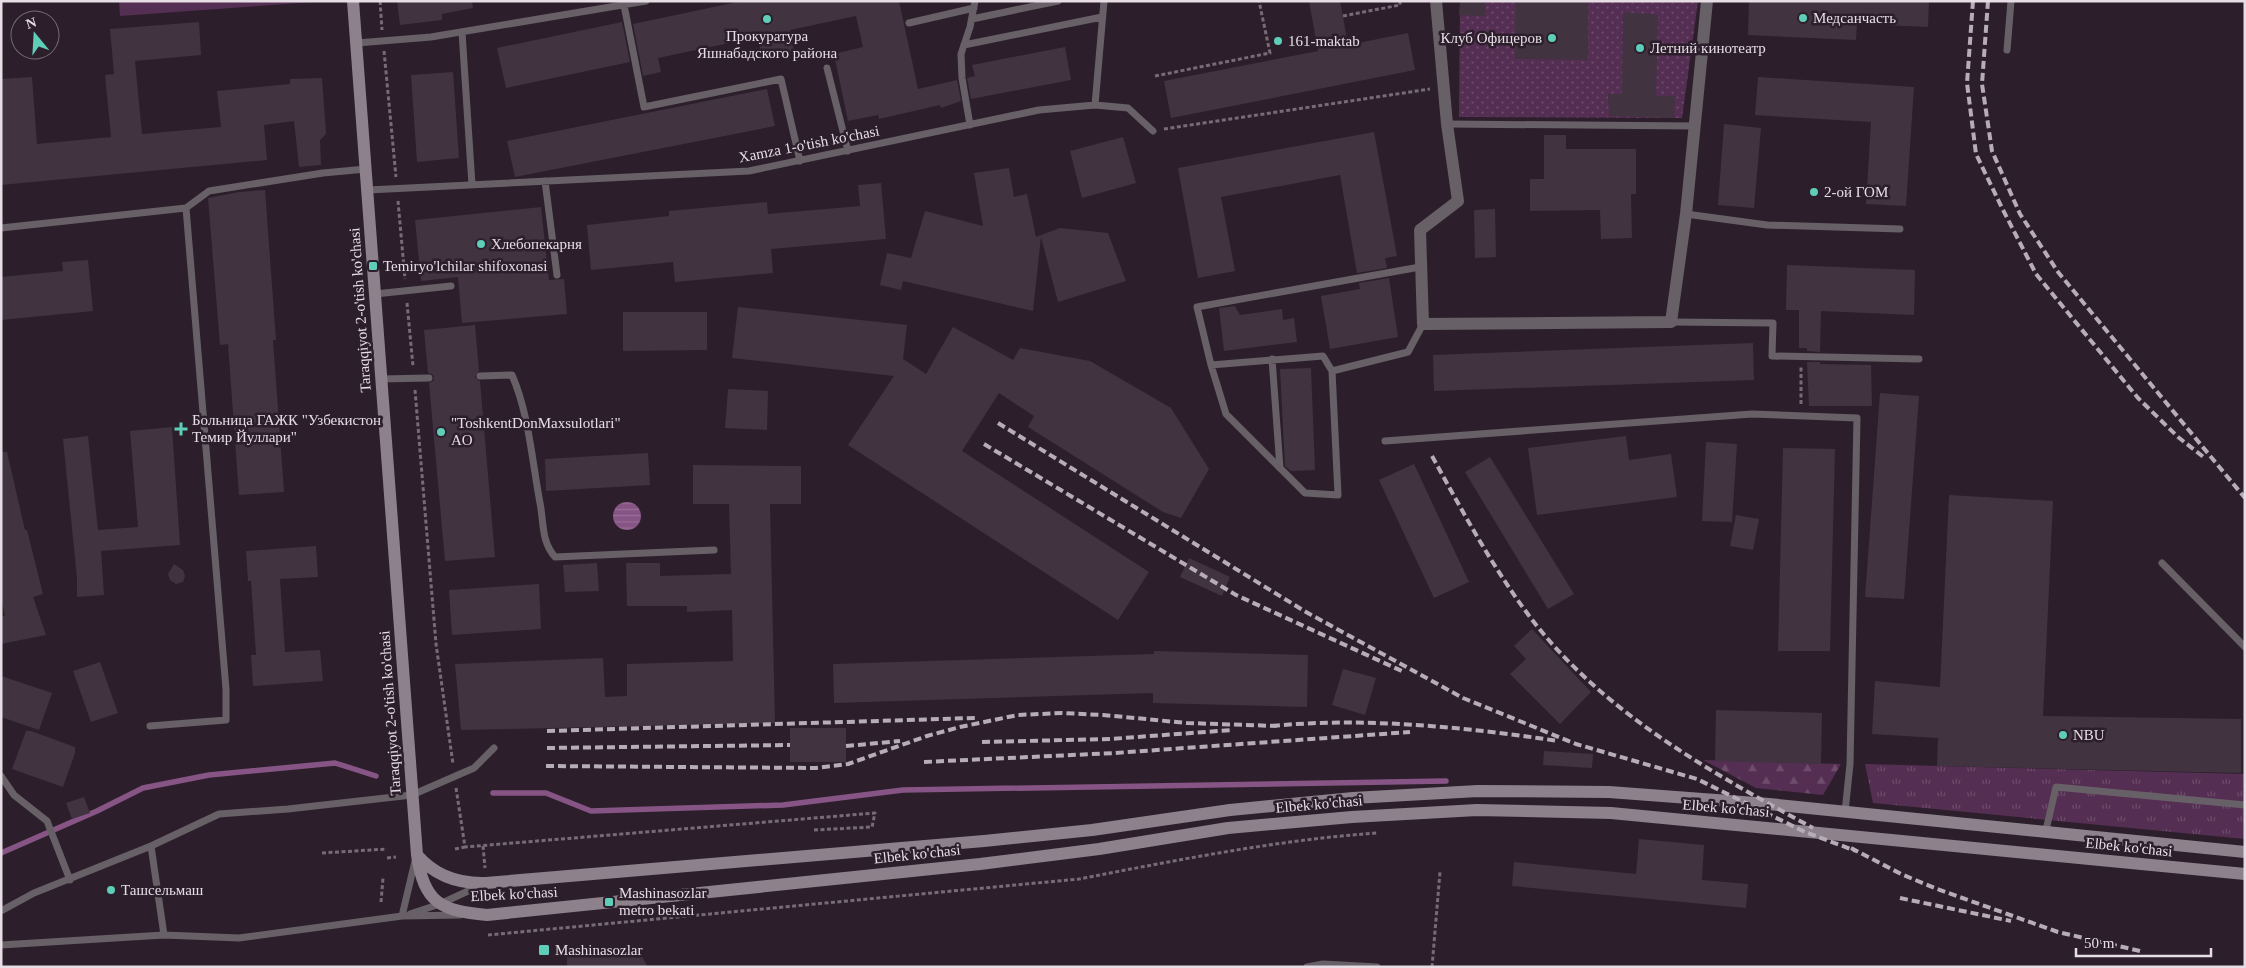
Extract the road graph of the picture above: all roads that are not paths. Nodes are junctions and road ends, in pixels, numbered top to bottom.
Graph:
1 (353, 1) edge
2 (646, 1) edge
3 (1058, 1) edge
4 (1104, 1) edge
5 (1436, 1) edge
6 (1708, 1) edge
7 (2011, 1) edge
8 (624, 5) junction
9 (974, 5) edge
10 (1102, 17) junction
11 (972, 18) junction
12 (909, 23) dead end
13 (462, 32) junction
14 (356, 43) junction
15 (964, 45) junction
16 (2007, 50) dead end
17 (827, 68) dead end
18 (1095, 105) junction
19 (1447, 124) junction
20 (970, 125) junction
21 (1696, 126) junction
22 (1153, 131) road end
23 (848, 151) junction
24 (800, 161) junction
25 (366, 169) junction
26 (545, 181) junction
27 (472, 185) junction
28 (368, 190) junction
29 (186, 208) junction
30 (1686, 214) junction
31 (1, 228) edge
32 (1900, 228) dead end
33 (1420, 267) junction
34 (557, 275) dead end
35 (451, 286) dead end
36 (375, 294) junction
37 (1671, 322) junction
38 (1423, 324) junction
39 (1272, 359) junction
40 (1919, 359) dead end
41 (1211, 366) junction
42 (1332, 372) junction
43 (480, 376) dead end
44 (428, 378) dead end
45 (382, 379) junction
46 (1385, 441) dead end
47 (1280, 468) junction
48 (714, 550) dead end
49 (2162, 563) dead end
50 (2245, 647) edge
51 (150, 726) dead end
52 (494, 748) dead end
53 (1, 776) edge
54 (412, 795) junction
55 (2245, 805) edge
56 (1845, 812) junction
57 (2046, 830) junction
58 (151, 846) junction
59 (2245, 852) edge
60 (417, 855) junction
61 (2245, 874) edge
62 (70, 880) junction
63 (486, 882) junction
64 (440, 904) junction
65 (1, 911) edge
66 (488, 915) junction
67 (402, 916) junction
68 (164, 935) junction
69 (1, 945) edge
70 (1307, 967) edge
71 (1377, 967) edge

1 - 14 main road, Taraqqiyot 2-o'tish ko'chasi
2 - 8 lane
3 - 11 lane
4 - 10 lane
5 - 19 street
6 - 21 street
7 - 16 lane
8 - 13 lane
8 - 24 lane
9 - 11 lane
9 - 12 lane
10 - 15 lane
10 - 18 lane
11 - 15 lane
13 - 14 lane
13 - 27 lane
14 - 25 main road, Taraqqiyot 2-o'tish ko'chasi
15 - 20 lane
17 - 23 lane
18 - 20 lane, Xamza 1-o'tish ko'chasi
18 - 22 lane, Xamza 1-o'tish ko'chasi
19 - 21 lane
19 - 33 street
20 - 23 lane, Xamza 1-o'tish ko'chasi
21 - 30 street
23 - 24 lane, Xamza 1-o'tish ko'chasi
24 - 26 lane, Xamza 1-o'tish ko'chasi
25 - 28 main road, Taraqqiyot 2-o'tish ko'chasi
25 - 29 lane
26 - 27 lane, Xamza 1-o'tish ko'chasi
26 - 34 lane
27 - 28 lane, Xamza 1-o'tish ko'chasi
28 - 36 main road, Taraqqiyot 2-o'tish ko'chasi
29 - 31 lane
29 - 51 lane
30 - 32 lane
30 - 37 street
33 - 38 street
33 - 41 lane
35 - 36 lane
36 - 45 main road, Taraqqiyot 2-o'tish ko'chasi
37 - 38 street
37 - 40 lane
38 - 42 lane
39 - 41 lane
39 - 42 lane
39 - 47 lane
41 - 47 lane
42 - 47 lane
43 - 48 lane
44 - 45 lane
45 - 54 main road, Taraqqiyot 2-o'tish ko'chasi
46 - 56 lane
49 - 50 lane
52 - 54 lane
53 - 62 lane
54 - 58 lane
54 - 60 main road, Taraqqiyot 2-o'tish ko'chasi
55 - 57 lane
56 - 57 main road, Elbek ko'chasi
56 - 63 main road, Elbek ko'chasi
57 - 59 main road, Elbek ko'chasi
58 - 62 lane
58 - 68 lane
60 - 63 main road, Elbek ko'chasi
60 - 64 main road, Elbek ko'chasi
60 - 67 lane
61 - 66 main road, Elbek ko'chasi
62 - 65 lane
63 - 64 lane
64 - 66 main road, Elbek ko'chasi
64 - 67 lane
66 - 67 lane
67 - 68 lane
68 - 69 lane
70 - 71 lane

